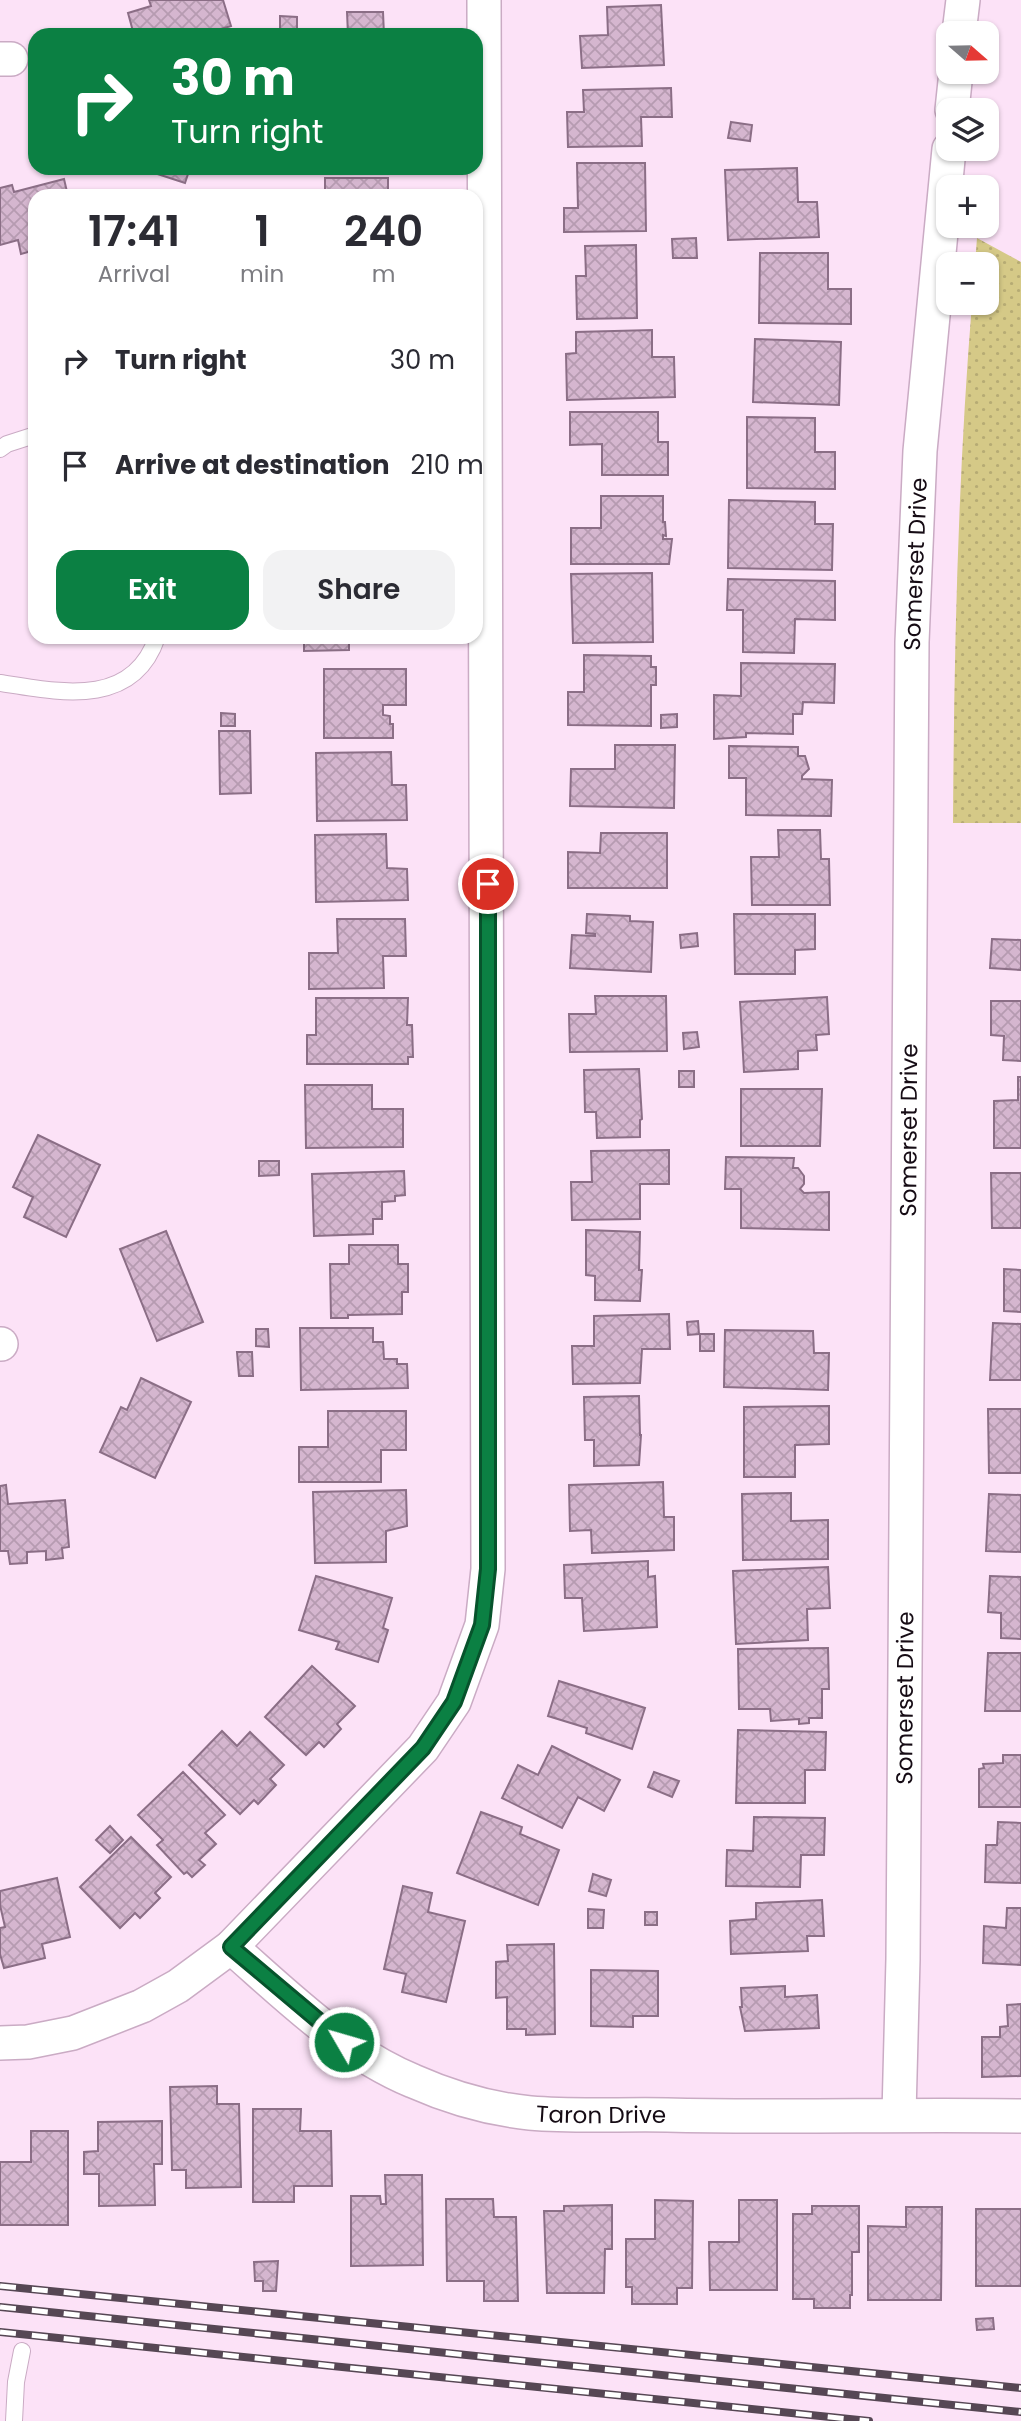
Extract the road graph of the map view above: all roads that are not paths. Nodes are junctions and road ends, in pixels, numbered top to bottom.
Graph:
1 (484, 0) edge
2 (963, 0) edge
3 (961, 21) edge
4 (947, 161) edge
5 (28, 437) edge
6 (0, 449) edge
7 (154, 644) edge
8 (0, 682) edge
9 (231, 1947) junction
10 (0, 2043) edge
11 (899, 2114) junction
12 (1021, 2116) edge
13 (22, 2351) dead end
14 (15, 2421) edge

1 - 9 street
2 - 3 street
4 - 11 street, Somerset Drive
5 - 6 lane
7 - 8 lane
9 - 10 street
9 - 11 street, Taron Drive
11 - 12 street, Taron Drive
13 - 14 lane

